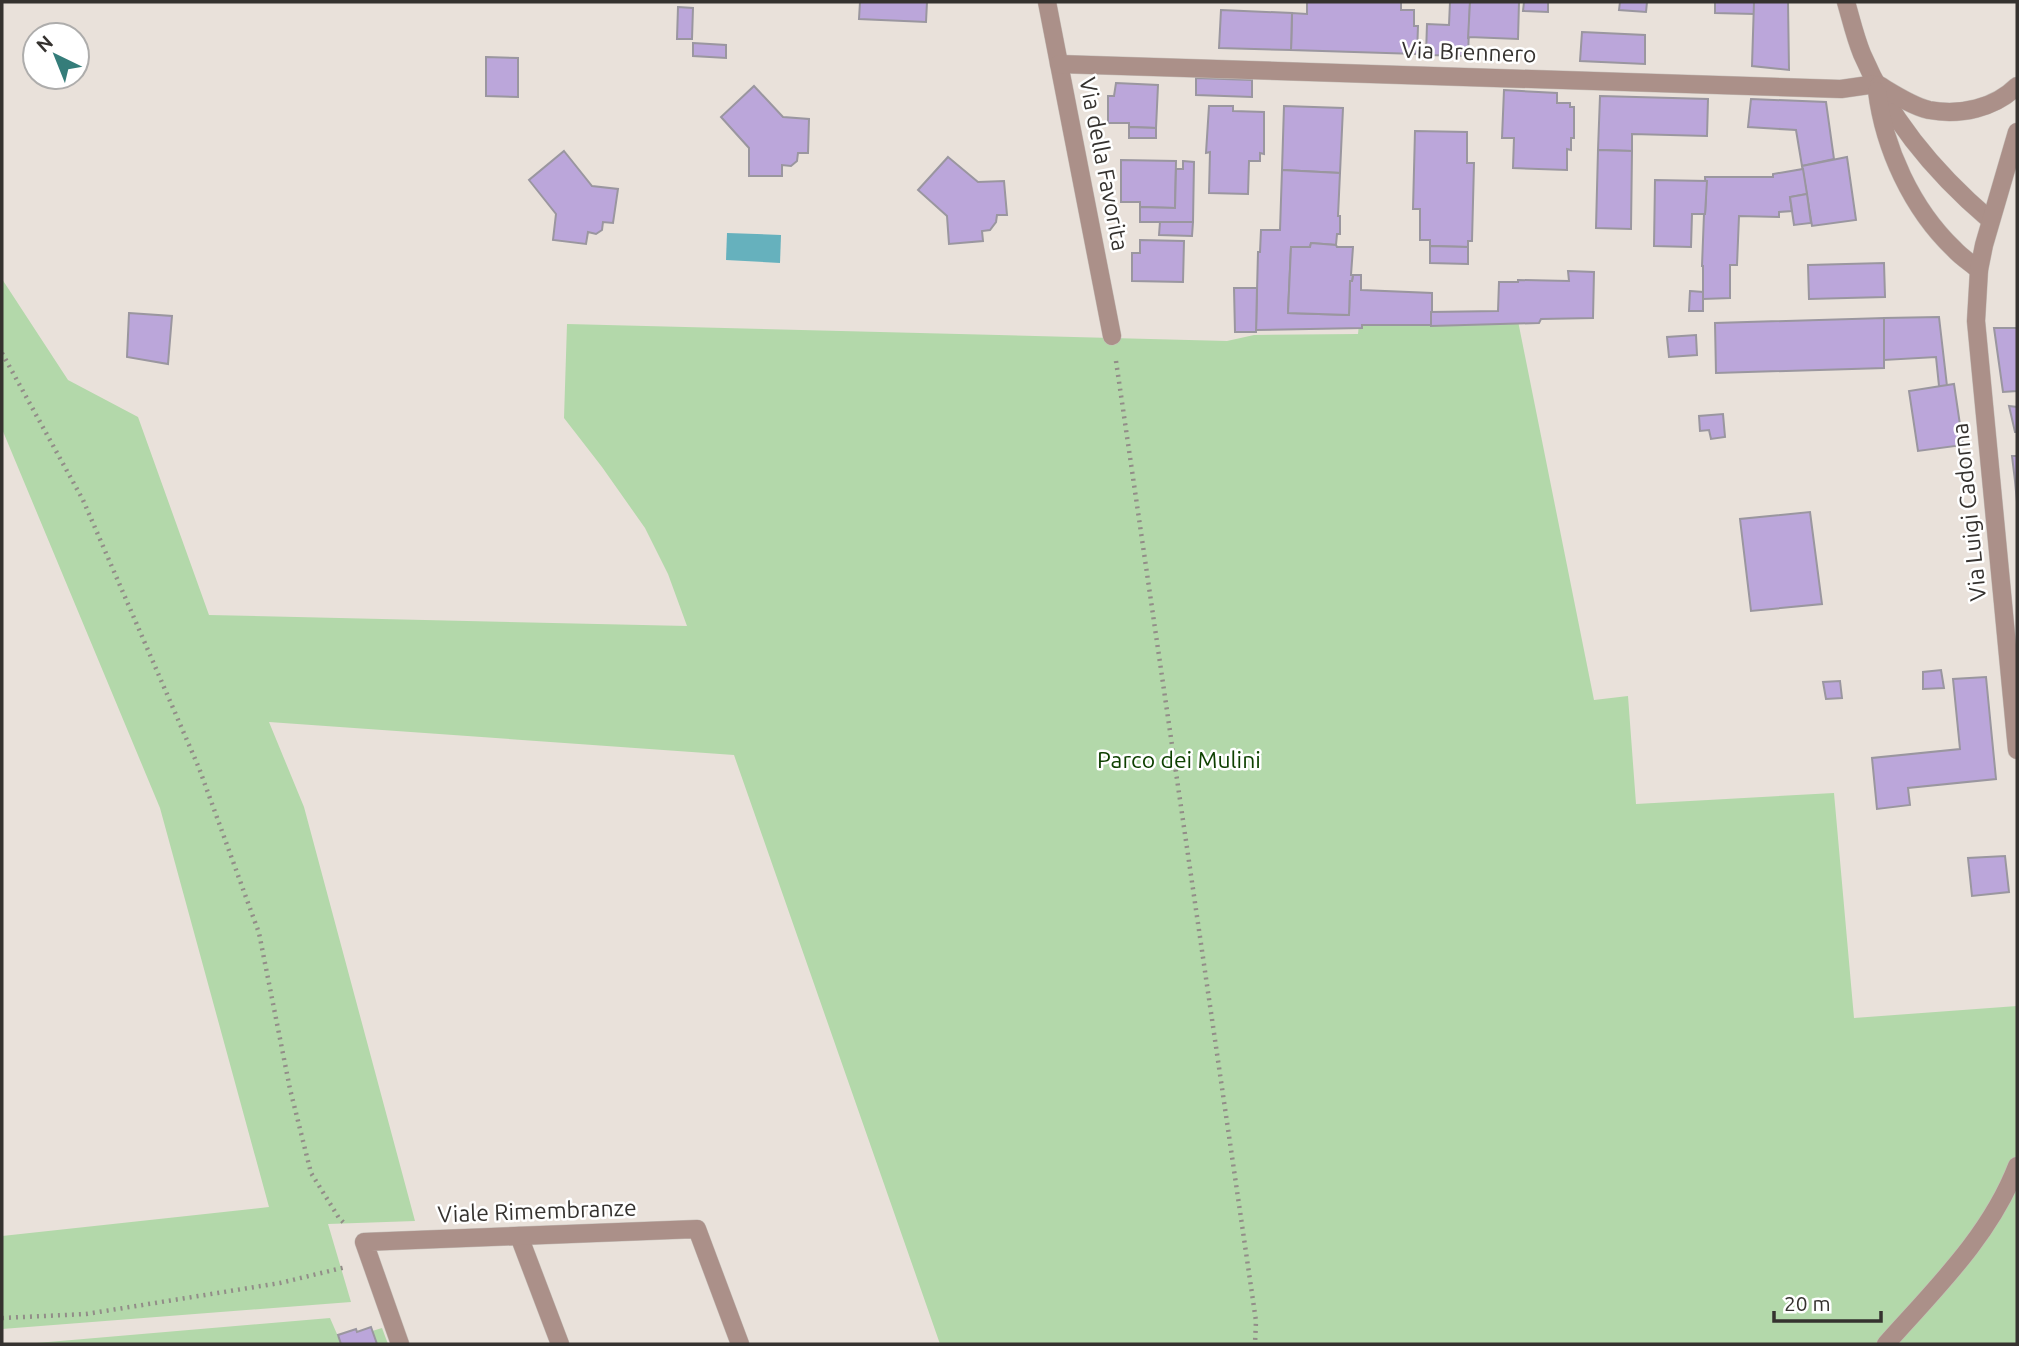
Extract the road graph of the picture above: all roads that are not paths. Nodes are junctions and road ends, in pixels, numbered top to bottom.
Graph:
1 (1047, 2) edge
2 (1846, 2) edge
3 (1059, 64) junction
4 (1876, 84) junction
5 (2017, 86) edge
6 (2017, 132) edge
7 (1990, 220) junction
8 (1979, 270) junction
9 (1112, 336) road end
10 (2017, 750) edge
11 (2017, 1166) edge
12 (519, 1236) junction
13 (400, 1344) edge
14 (560, 1344) edge
15 (740, 1344) edge
16 (1886, 1344) edge

1 - 3 street, Via della Favorita
2 - 4 street
3 - 4 street, Via Brennero
3 - 9 street, Via della Favorita
4 - 5 street
4 - 7 street
4 - 8 street
6 - 7 street, Via Luigi Cadorna
7 - 8 street, Via Luigi Cadorna
8 - 10 street, Via Luigi Cadorna
11 - 16 street
12 - 13 street, Viale Rimembranze
12 - 14 street
12 - 15 street, Viale Rimembranze

